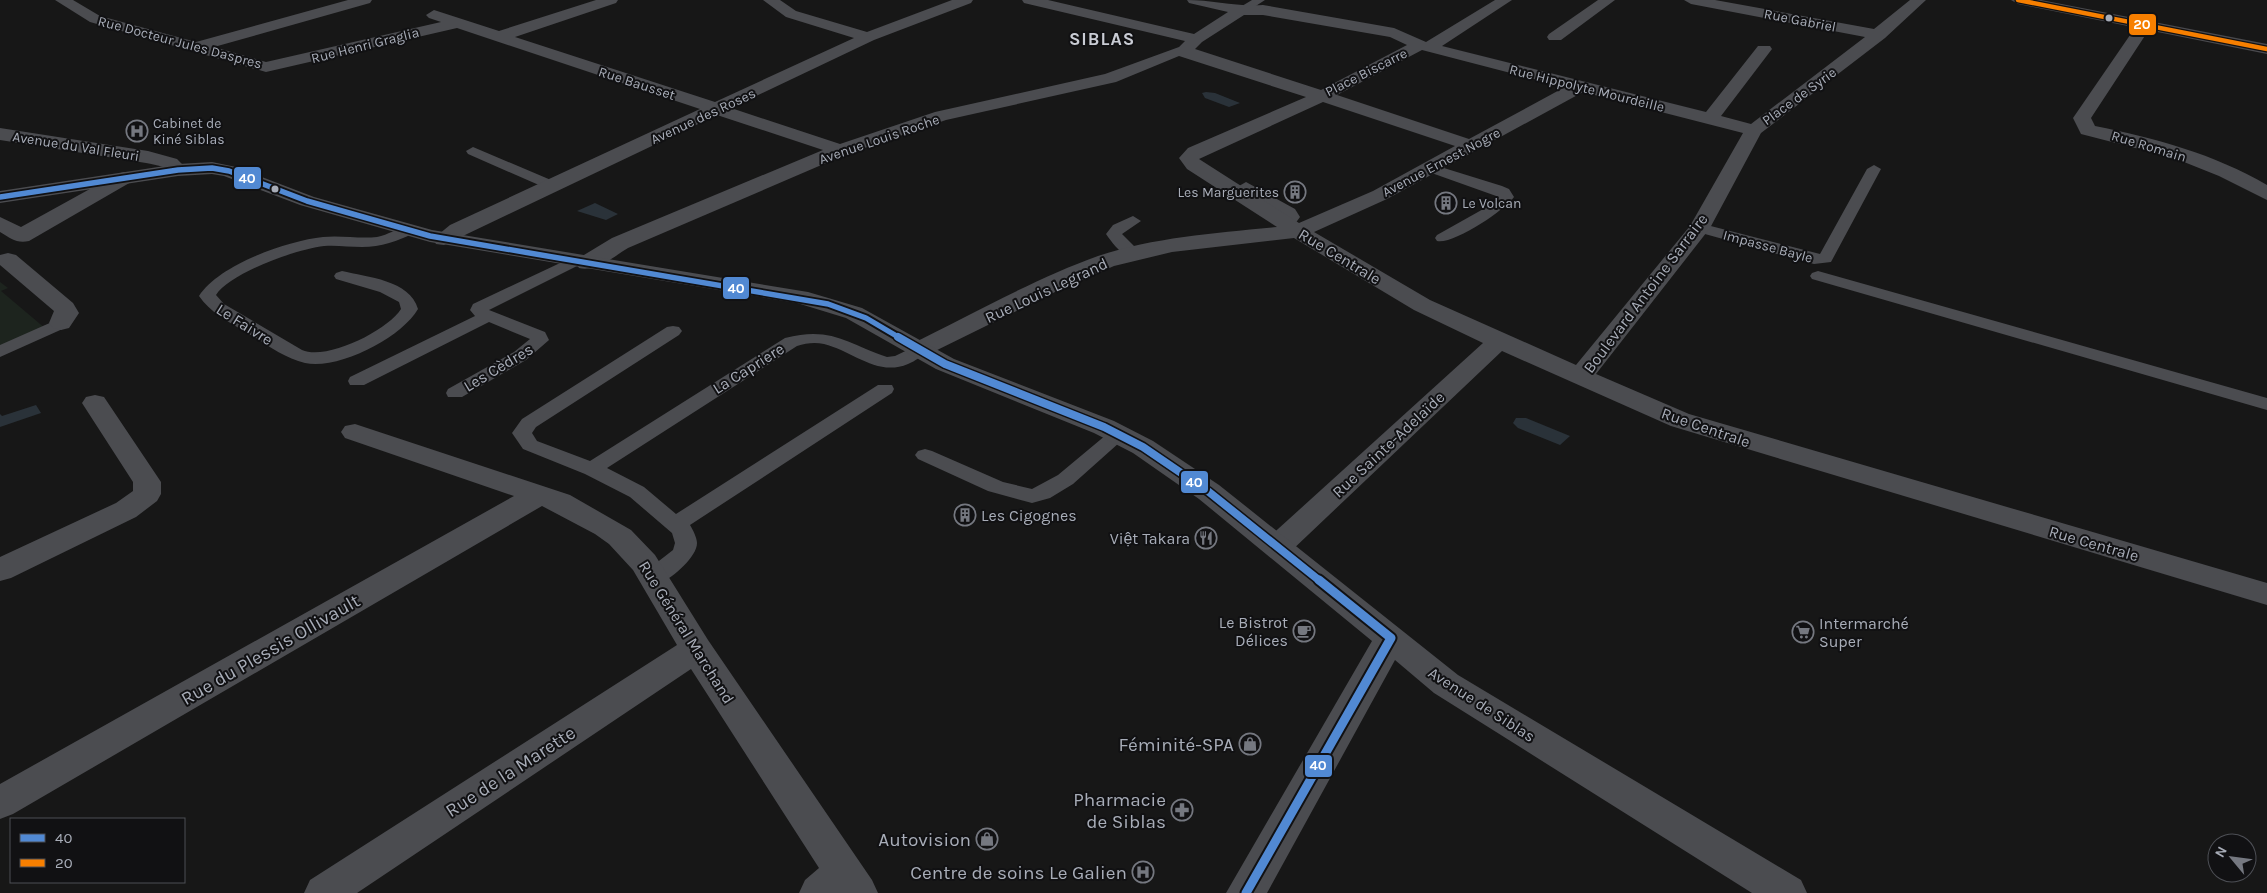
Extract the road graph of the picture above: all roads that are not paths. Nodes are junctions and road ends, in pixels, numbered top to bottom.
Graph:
1 (62, 0) edge
2 (365, 0) edge
3 (611, 0) edge
4 (770, 0) edge
5 (966, 0) edge
6 (1029, 0) edge
7 (1194, 0) edge
8 (1260, 0) edge
9 (1505, 0) edge
10 (1608, 0) edge
11 (1691, 0) edge
12 (1920, 0) edge
13 (2018, 0) edge
14 (1242, 11) junction
15 (434, 15) dead end
16 (457, 23) junction
17 (2144, 25) junction
18 (1879, 35) junction
19 (498, 37) junction
20 (1555, 37) dead end
21 (868, 38) junction
22 (1190, 45) junction
23 (1424, 46) junction
24 (194, 48) junction
25 (1764, 49) dead end
26 (2267, 49) edge
27 (274, 66) joint
28 (1580, 86) junction
29 (1322, 96) junction
30 (716, 110) junction
31 (1710, 119) junction
32 (1754, 130) junction
33 (0, 134) edge
34 (1472, 146) junction
35 (840, 150) junction
36 (473, 152) dead end
37 (1431, 168) junction
38 (1874, 169) dead end
39 (178, 170) junction
40 (124, 178) junction
41 (553, 186) junction
42 (1246, 186) dead end
43 (2267, 194) edge
44 (0, 197) edge
45 (1133, 221) dead end
46 (0, 223) edge
47 (1292, 228) junction
48 (1699, 228) junction
49 (409, 230) junction
50 (21, 236) junction
51 (444, 238) junction
52 (1443, 238) dead end
53 (1133, 253) junction
54 (581, 262) junction
55 (4, 263) edge
56 (342, 276) dead end
57 (1818, 276) dead end
58 (488, 316) junction
59 (61, 323) joint
60 (673, 330) dead end
61 (1499, 341) junction
62 (918, 350) junction
63 (0, 352) edge
64 (1580, 378) junction
65 (358, 381) dead end
66 (885, 389) dead end
67 (456, 393) dead end
68 (95, 403) dead end
69 (2267, 404) edge
70 (355, 432) dead end
71 (1119, 434) junction
72 (925, 455) dead end
73 (592, 469) junction
74 (539, 495) junction
75 (676, 524) junction
76 (1278, 546) junction
77 (0, 570) edge
78 (654, 577) junction
79 (2267, 594) edge
80 (1391, 638) junction
81 (696, 649) junction
82 (0, 803) edge
83 (840, 886) edge
84 (1776, 887) edge
85 (324, 893) edge
86 (1246, 893) edge

1 - 24 street, Rue Docteur Jules Daspres
2 - 24 street
3 - 19 street
4 - 21 street
5 - 21 street, Avenue des Roses
6 - 22 street, Place Biscarre
7 - 14 street, Place Biscarre
8 - 14 lane
9 - 23 street
10 - 20 street
11 - 18 street, Rue Gabriel
12 - 18 street, Place de Syrie
13 - 17 main road
14 - 22 street
14 - 23 street, Place Biscarre
15 - 16 street, Rue Bausset
16 - 19 street, Rue Bausset
16 - 27 street, Rue Henri Graglia
17 - 26 main road
17 - 43 street, Rue Romain
18 - 32 street, Place de Syrie
19 - 30 street, Rue Bausset
21 - 30 street, Avenue des Roses
22 - 29 street, Place Biscarre
22 - 35 street, Avenue Louis Roche
23 - 28 street, Rue Hippolyte Mourdeille
23 - 29 street, Place Biscarre
24 - 27 street, Rue Docteur Jules Daspres
25 - 31 street
28 - 31 street, Rue Hippolyte Mourdeille
28 - 34 street, Avenue Ernest Nogre
29 - 34 street
29 - 47 street, Rue Centrale
30 - 35 street, Rue Bausset
30 - 41 street, Avenue des Roses
31 - 32 street, Rue Hippolyte Mourdeille
32 - 48 street, Boulevard Antoine Sarraire
33 - 39 street, Avenue du Val Fleuri
34 - 37 street, Avenue Ernest Nogre
35 - 54 street, Avenue Louis Roche
36 - 41 lane
37 - 47 street, Avenue Ernest Nogre
37 - 52 lane
38 - 48 lane, Impasse Bayle
39 - 40 street, Avenue de Siblas
39 - 49 street, Avenue de Siblas
40 - 44 street, Avenue de Siblas
40 - 50 street
41 - 51 street, Avenue des Roses
42 - 47 lane
45 - 53 lane
46 - 50 street
47 - 53 street, Rue Louis Legrand
47 - 61 street, Rue Centrale
48 - 64 street, Boulevard Antoine Sarraire
49 - 51 street, Avenue de Siblas
49 - 56 lane, Le Faivre
50 - 55 street
51 - 54 street, Avenue de Siblas
53 - 62 street, Rue Louis Legrand
54 - 58 lane
54 - 62 street, Avenue de Siblas
55 - 59 street
57 - 69 lane
58 - 65 lane
58 - 67 lane, Les Cèdres
59 - 63 lane
60 - 73 lane
61 - 64 street, Rue Centrale
61 - 76 street, Rue Sainte-Adelaïde
62 - 71 street, Avenue de Siblas
62 - 73 lane, La Capriere
64 - 79 street, Rue Centrale
66 - 75 lane
68 - 77 street
70 - 74 street, Rue Général Marchand
71 - 72 lane
71 - 76 street, Avenue de Siblas
73 - 75 lane
74 - 78 street, Rue Général Marchand
74 - 82 street, Rue du Plessis Ollivault
75 - 78 lane
76 - 80 street, Avenue de Siblas
78 - 81 street, Rue Général Marchand
80 - 84 street, Avenue de Siblas
80 - 86 street
81 - 83 street, Rue Général Marchand
81 - 85 street, Rue de la Marette

